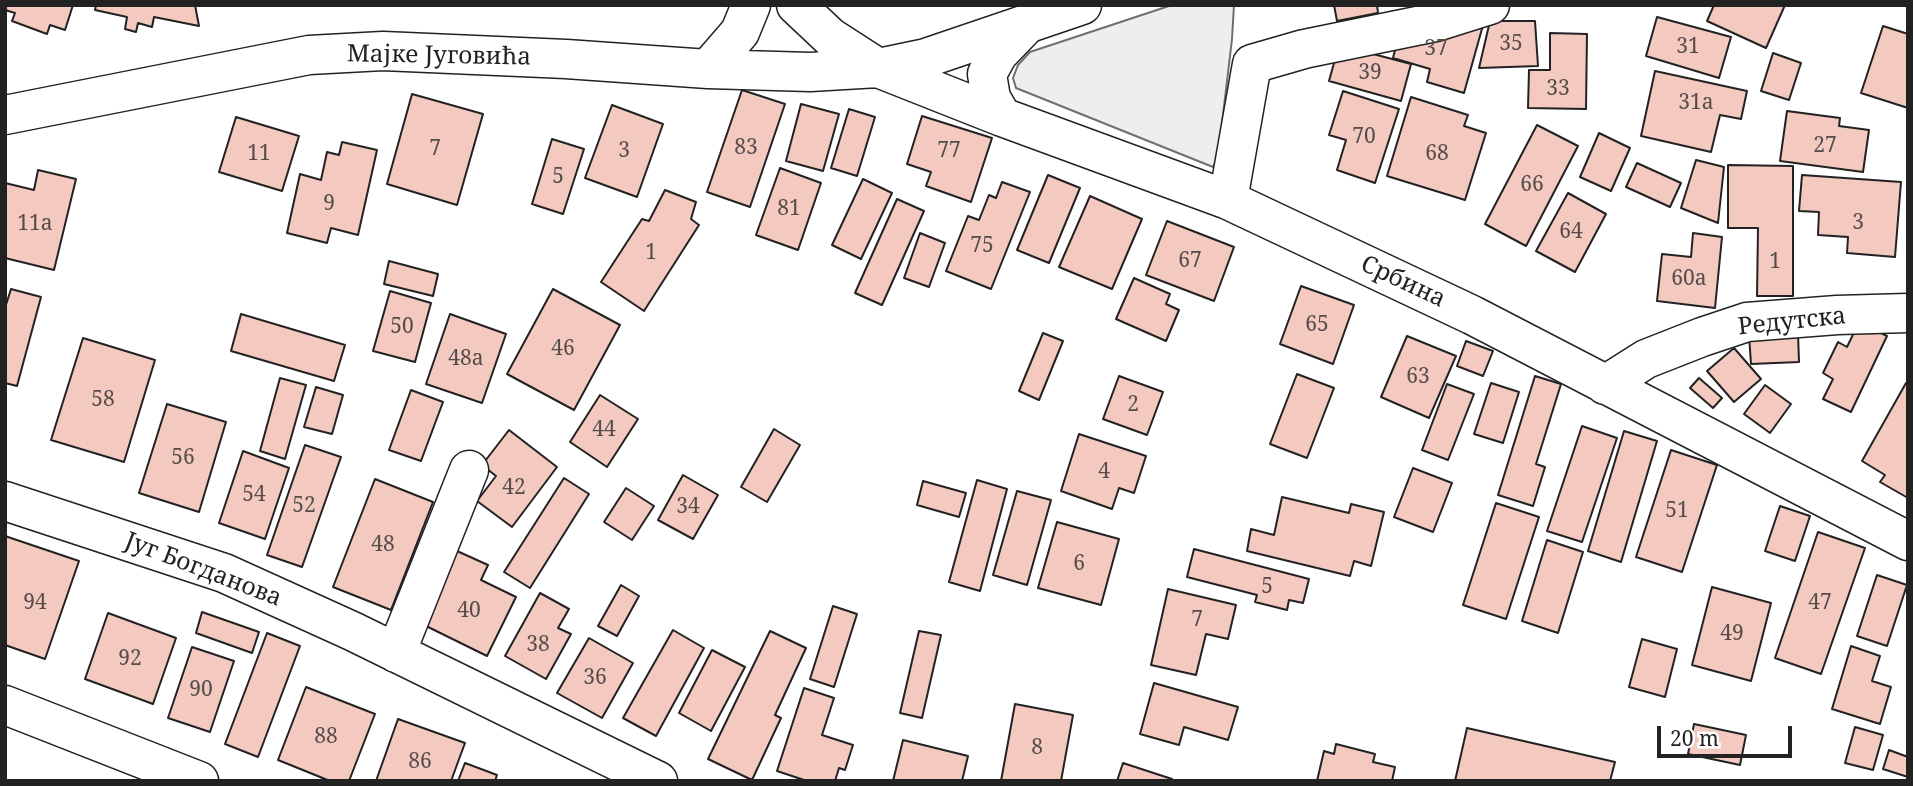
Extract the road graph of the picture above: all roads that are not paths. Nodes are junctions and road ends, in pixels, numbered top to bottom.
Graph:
1 (751, 5) edge
2 (796, 5) edge
3 (1082, 5) edge
4 (1490, 5) edge
5 (1027, 23) junction
6 (878, 68) junction
7 (708, 69) junction
8 (5, 115) edge
9 (1002, 117) junction
10 (1228, 200) junction
11 (1908, 313) edge
12 (1605, 385) junction
13 (470, 470) dead end
14 (5, 501) edge
15 (1908, 541) edge
16 (396, 653) junction
17 (5, 705) edge
18 (198, 781) edge
19 (658, 781) edge

1 - 7 street
2 - 6 street
3 - 5 street, Мајке Југовића
4 - 10 street
5 - 6 street, Мајке Југовића
5 - 9 street
6 - 7 street, Мајке Југовића
6 - 9 street, Србина
7 - 8 street, Мајке Југовића
9 - 10 street, Србина
10 - 12 street, Србина
11 - 12 street, Редутска
12 - 15 street, Србина
13 - 16 street
14 - 16 street, Југ Богданова
16 - 19 street, Југ Богданова
17 - 18 street

